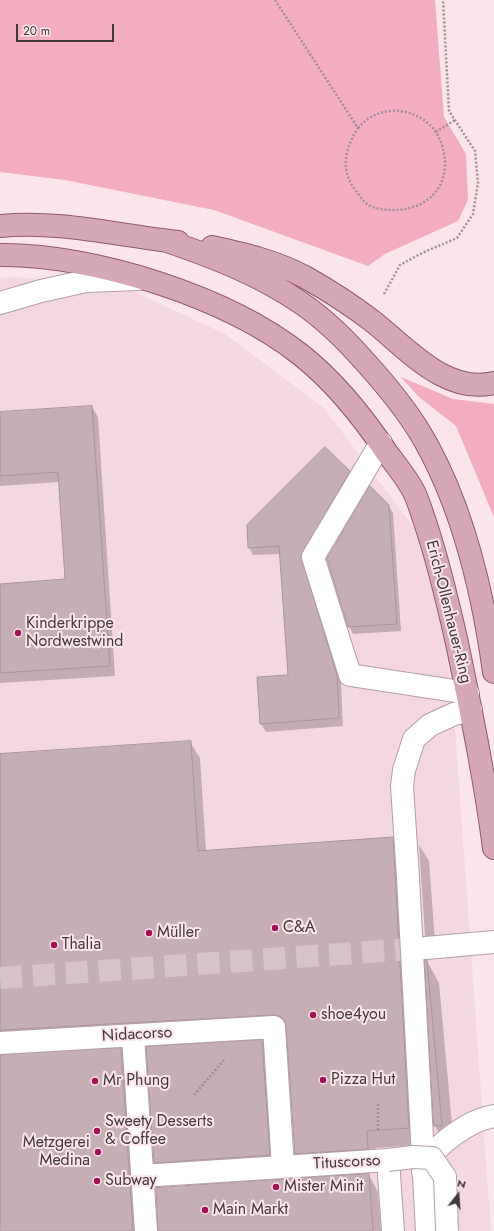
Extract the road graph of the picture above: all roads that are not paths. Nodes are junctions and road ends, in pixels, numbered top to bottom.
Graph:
1 (3, 225) edge
2 (164, 240) junction
3 (0, 256) edge
4 (143, 279) junction
5 (0, 303) edge
6 (494, 383) edge
7 (381, 444) junction
8 (494, 672) edge
9 (470, 702) junction
10 (494, 848) edge
11 (494, 942) edge
12 (426, 948) tunnel mouth
13 (137, 1037) junction
14 (0, 1043) edge
15 (0, 1047) edge
16 (494, 1116) edge
17 (388, 1160) junction
18 (283, 1167) junction
19 (142, 1176) junction
20 (146, 1231) edge
21 (149, 1231) edge
22 (393, 1231) edge
23 (422, 1231) edge
24 (427, 1231) edge
25 (447, 1231) edge

1 - 2 main road, Erich-Ollenhauer-Ring
2 - 6 main road, Erich-Ollenhauer-Ring
2 - 8 main road, Erich-Ollenhauer-Ring
3 - 4 main road, Erich-Ollenhauer-Ring
4 - 5 street
4 - 7 main road, Erich-Ollenhauer-Ring
7 - 9 main road, Erich-Ollenhauer-Ring
7 - 9 street
9 - 10 main road, Erich-Ollenhauer-Ring
9 - 24 street
11 - 12 street
13 - 14 street, Nidacorso
13 - 15 street, Nidacorso
13 - 18 street, Nidacorso
13 - 19 street
13 - 21 street
16 - 23 street
17 - 18 street, Tituscorso
17 - 22 street, Tituscorso
17 - 25 street, bridge
18 - 19 street, Tituscorso
19 - 20 street

